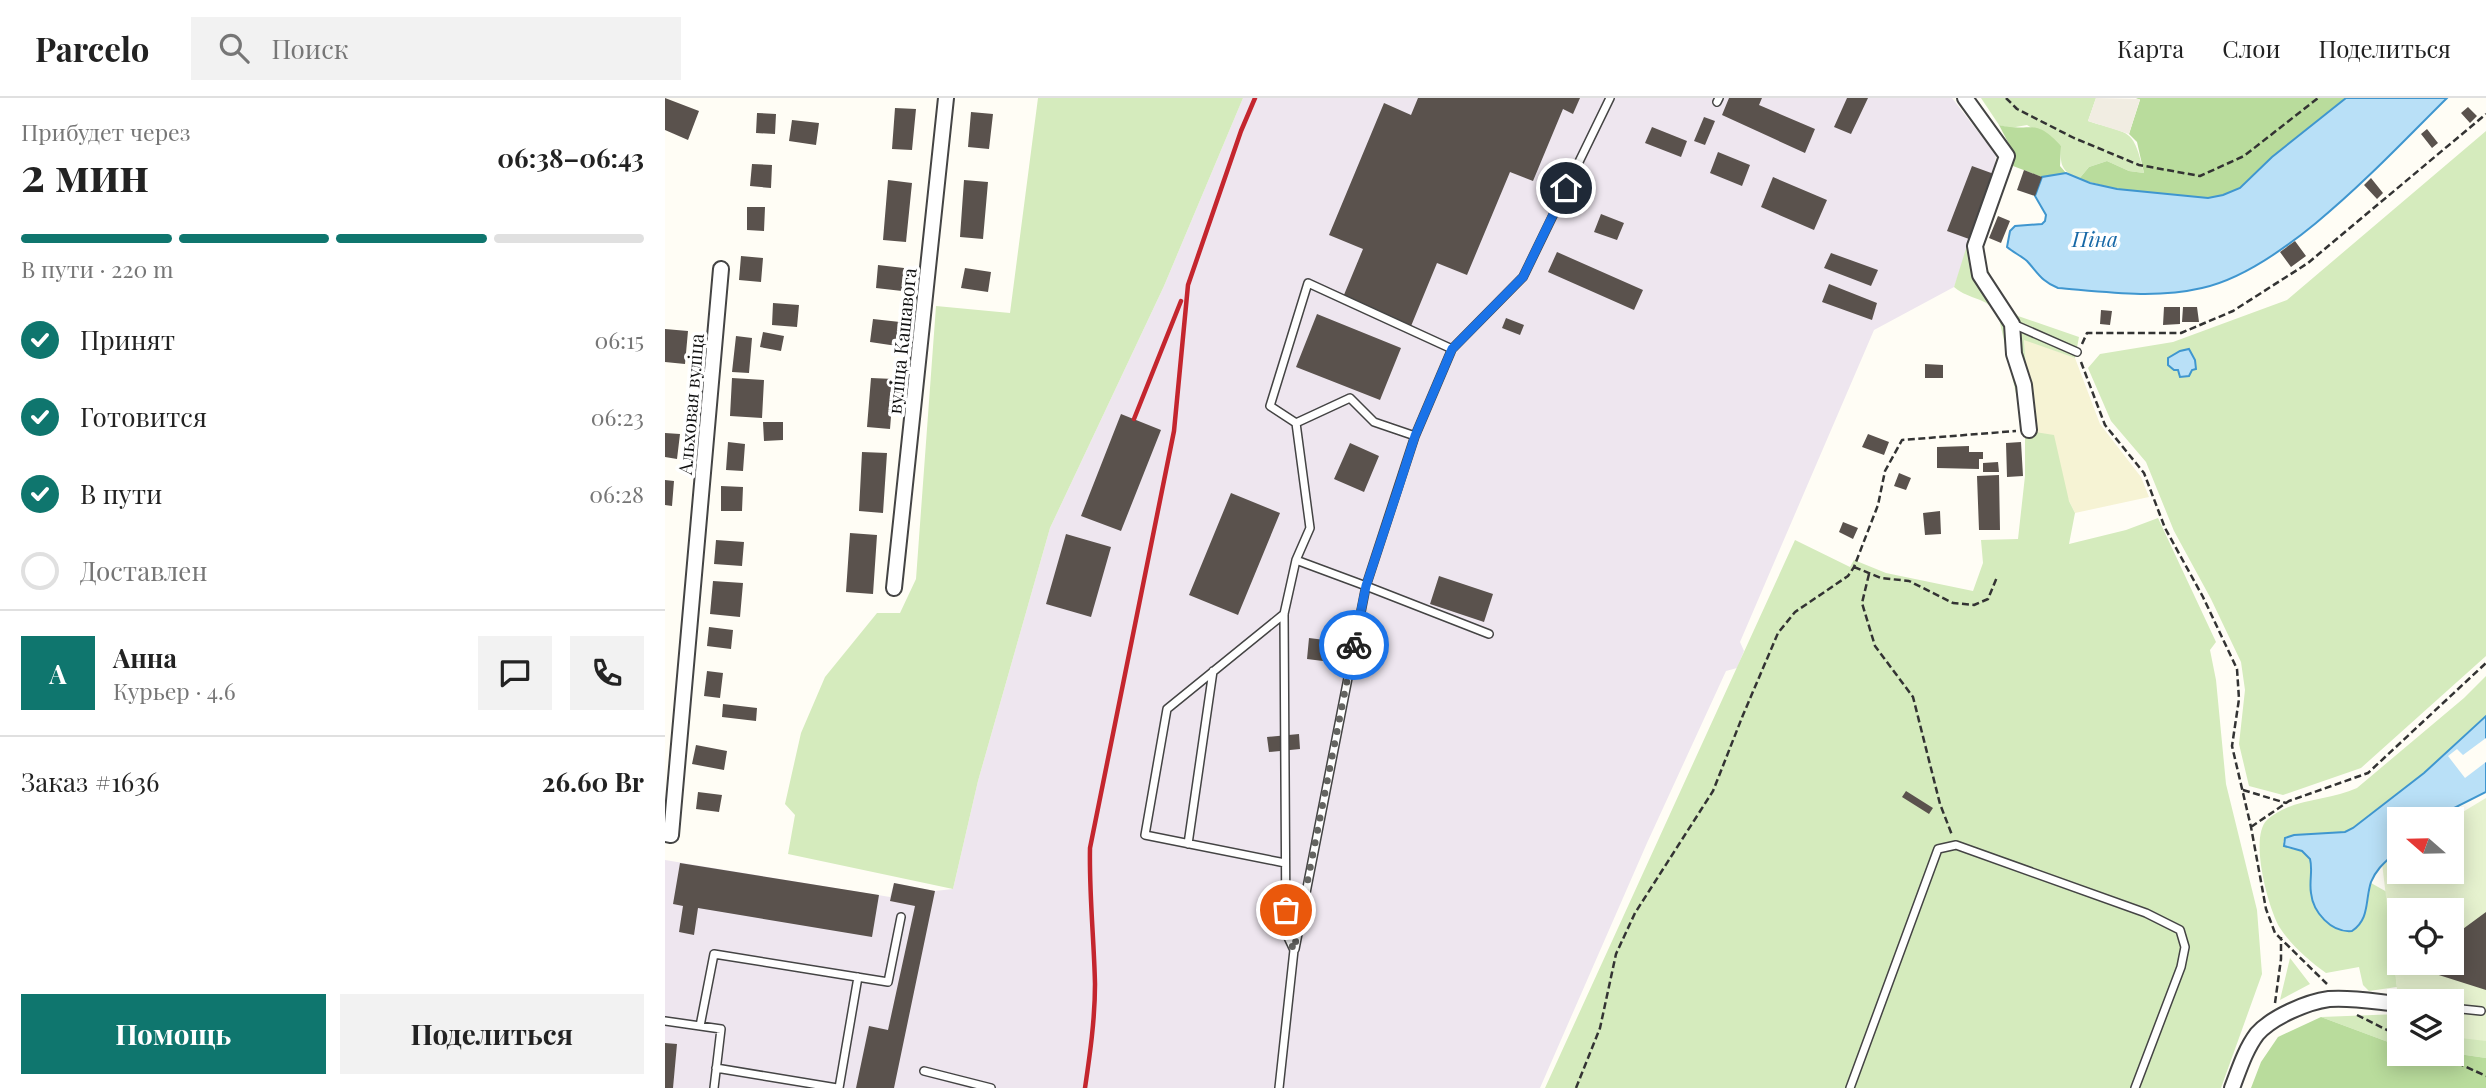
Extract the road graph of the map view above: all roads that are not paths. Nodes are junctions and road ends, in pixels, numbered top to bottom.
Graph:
1 (947, 98) edge
2 (1609, 98) edge
3 (1965, 98) edge
4 (721, 270) dead end
5 (2012, 324) junction
6 (1452, 349) junction
7 (2077, 352) road end
8 (1296, 423) junction
9 (2029, 430) road end
10 (1415, 436) junction
11 (1296, 560) junction
12 (1366, 586) junction
13 (894, 589) dead end
14 (1284, 614) junction
15 (1489, 635) dead end
16 (1213, 671) junction
17 (668, 834) edge
18 (1188, 844) junction
19 (1285, 863) junction
20 (901, 917) dead end
21 (1294, 950) junction
22 (858, 977) junction
23 (2387, 1003) edge
24 (2464, 1009) edge
25 (2481, 1011) dead end
26 (665, 1021) edge
27 (701, 1026) junction
28 (716, 1068) junction
29 (924, 1071) dead end
30 (714, 1088) edge
31 (838, 1088) edge
32 (991, 1088) edge
33 (1279, 1088) edge
34 (1850, 1088) edge
35 (2135, 1088) edge
36 (2232, 1088) edge

1 - 13 street, вуліца Кашавога
2 - 6 lane
3 - 5 street
4 - 17 street, Альховая вуліца
5 - 7 lane
5 - 9 street
6 - 8 lane
6 - 10 lane
8 - 10 lane
8 - 11 lane
10 - 12 lane
11 - 12 lane
11 - 14 lane
12 - 15 lane
12 - 21 lane
14 - 16 lane
14 - 19 lane
16 - 18 lane
16 - 18 lane
18 - 19 lane
19 - 21 lane
20 - 22 lane
21 - 33 lane
22 - 27 lane
22 - 31 lane
23 - 36 street
24 - 25 lane
26 - 27 lane
27 - 28 lane
28 - 30 lane
28 - 31 lane
29 - 32 lane
34 - 35 lane

